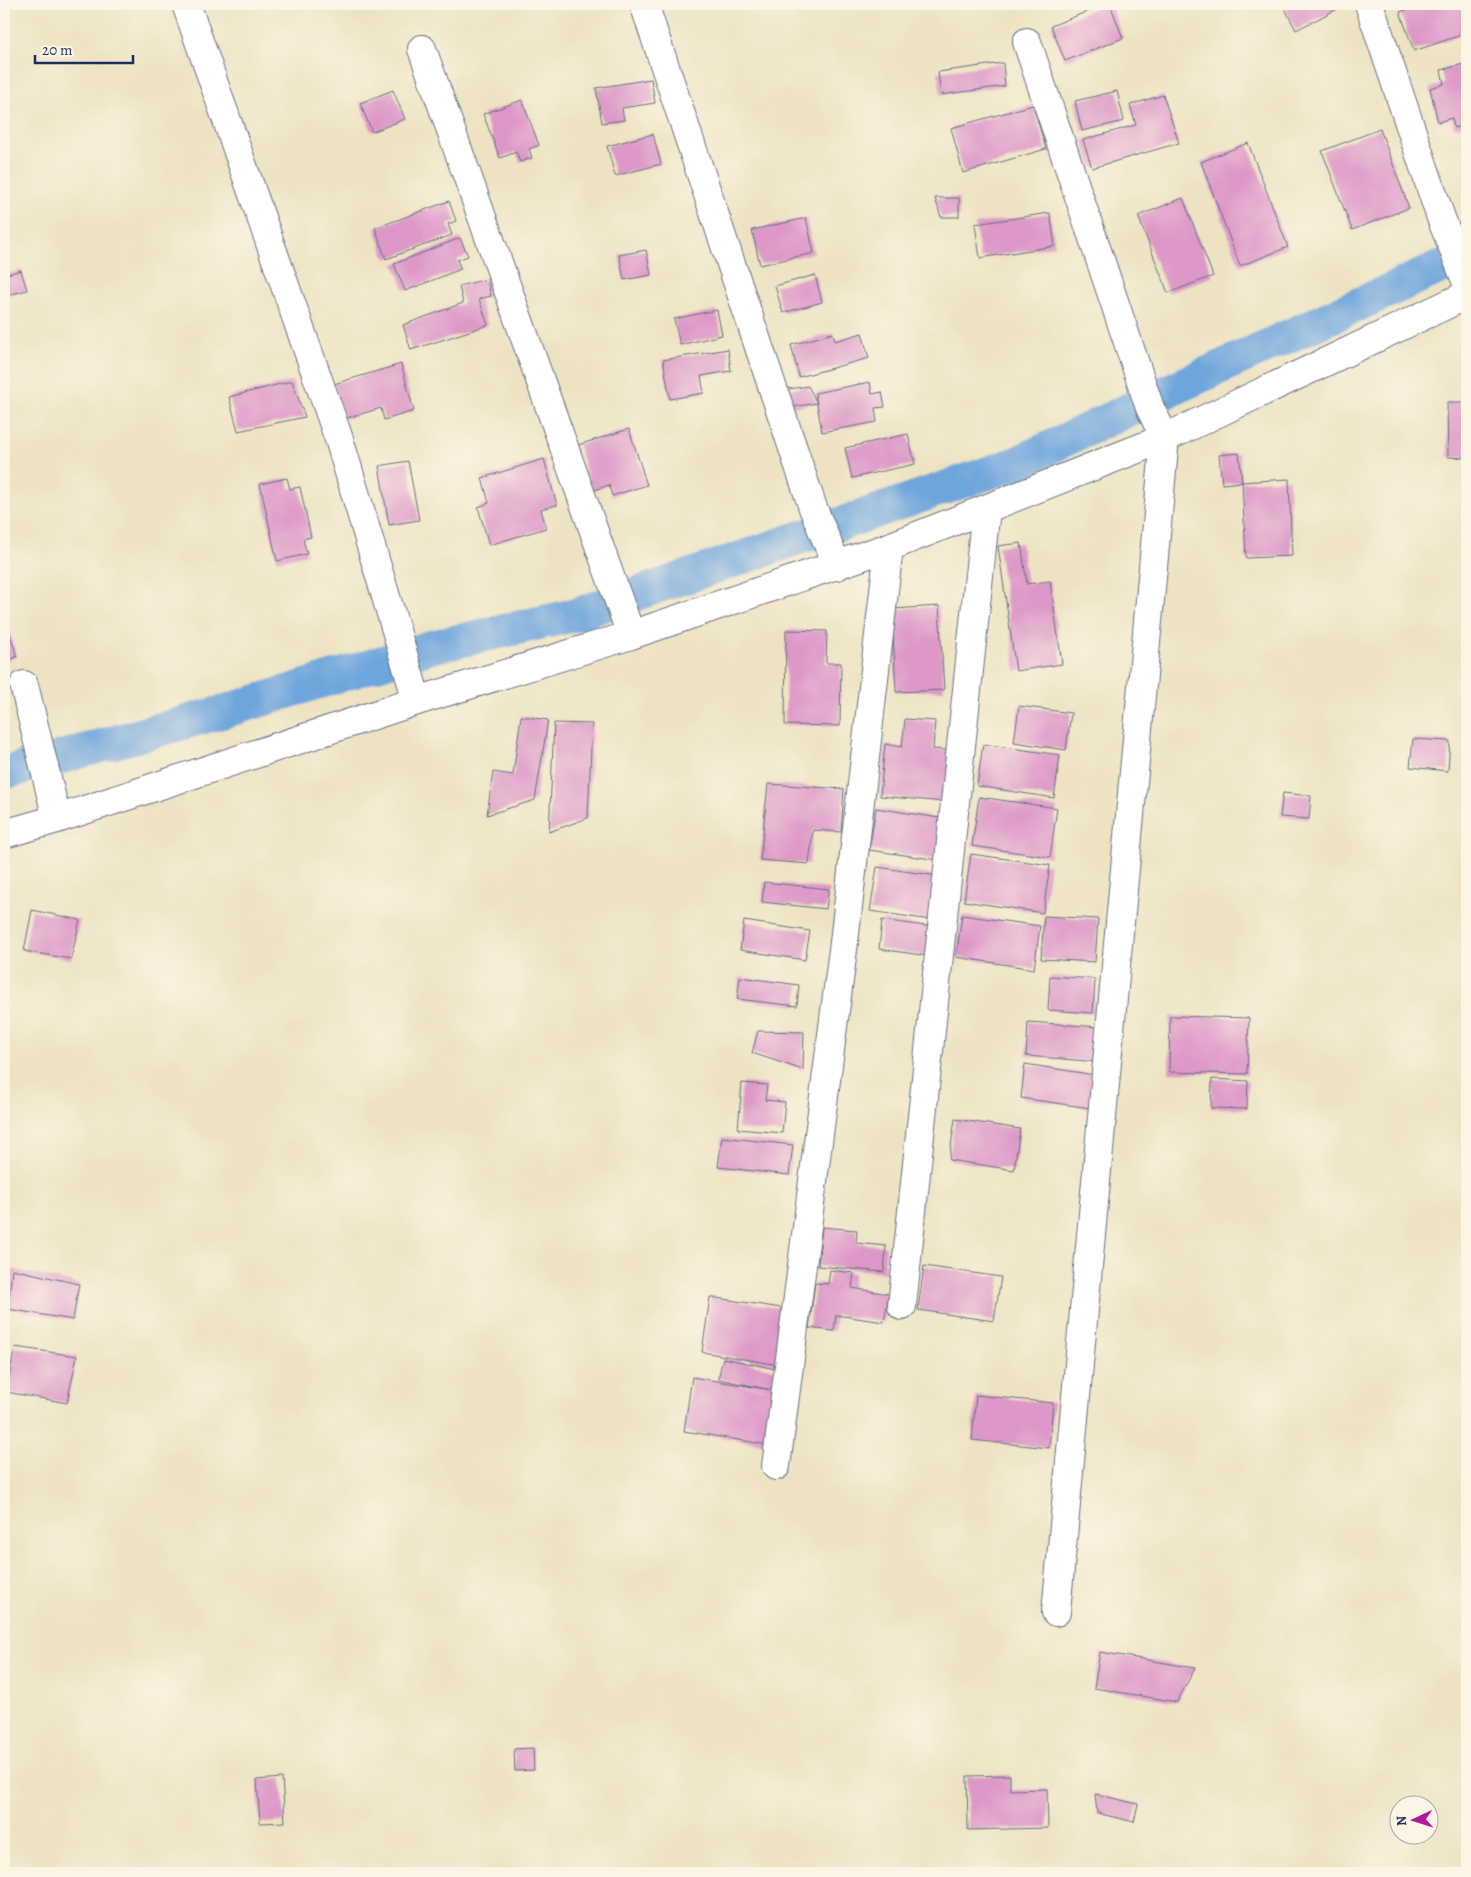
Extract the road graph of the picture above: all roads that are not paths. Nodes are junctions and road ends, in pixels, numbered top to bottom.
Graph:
1 (186, 4) edge
2 (644, 4) edge
3 (1369, 4) edge
4 (1027, 42) dead end
5 (422, 48) dead end
6 (1466, 286) edge
7 (1165, 438) junction
8 (986, 509) junction
9 (889, 547) junction
10 (832, 556) junction
11 (627, 623) junction
12 (24, 685) dead end
13 (417, 701) junction
14 (56, 819) junction
15 (4, 834) edge
16 (902, 1306) dead end
17 (776, 1466) dead end
18 (1056, 1612) dead end

1 - 13 street
2 - 10 street
3 - 6 street
4 - 7 street
5 - 11 street
6 - 7 street
7 - 8 street
7 - 18 street
8 - 9 street
8 - 16 street
9 - 10 street
9 - 17 street
10 - 11 street
11 - 13 street
12 - 14 street
13 - 14 street
14 - 15 street

